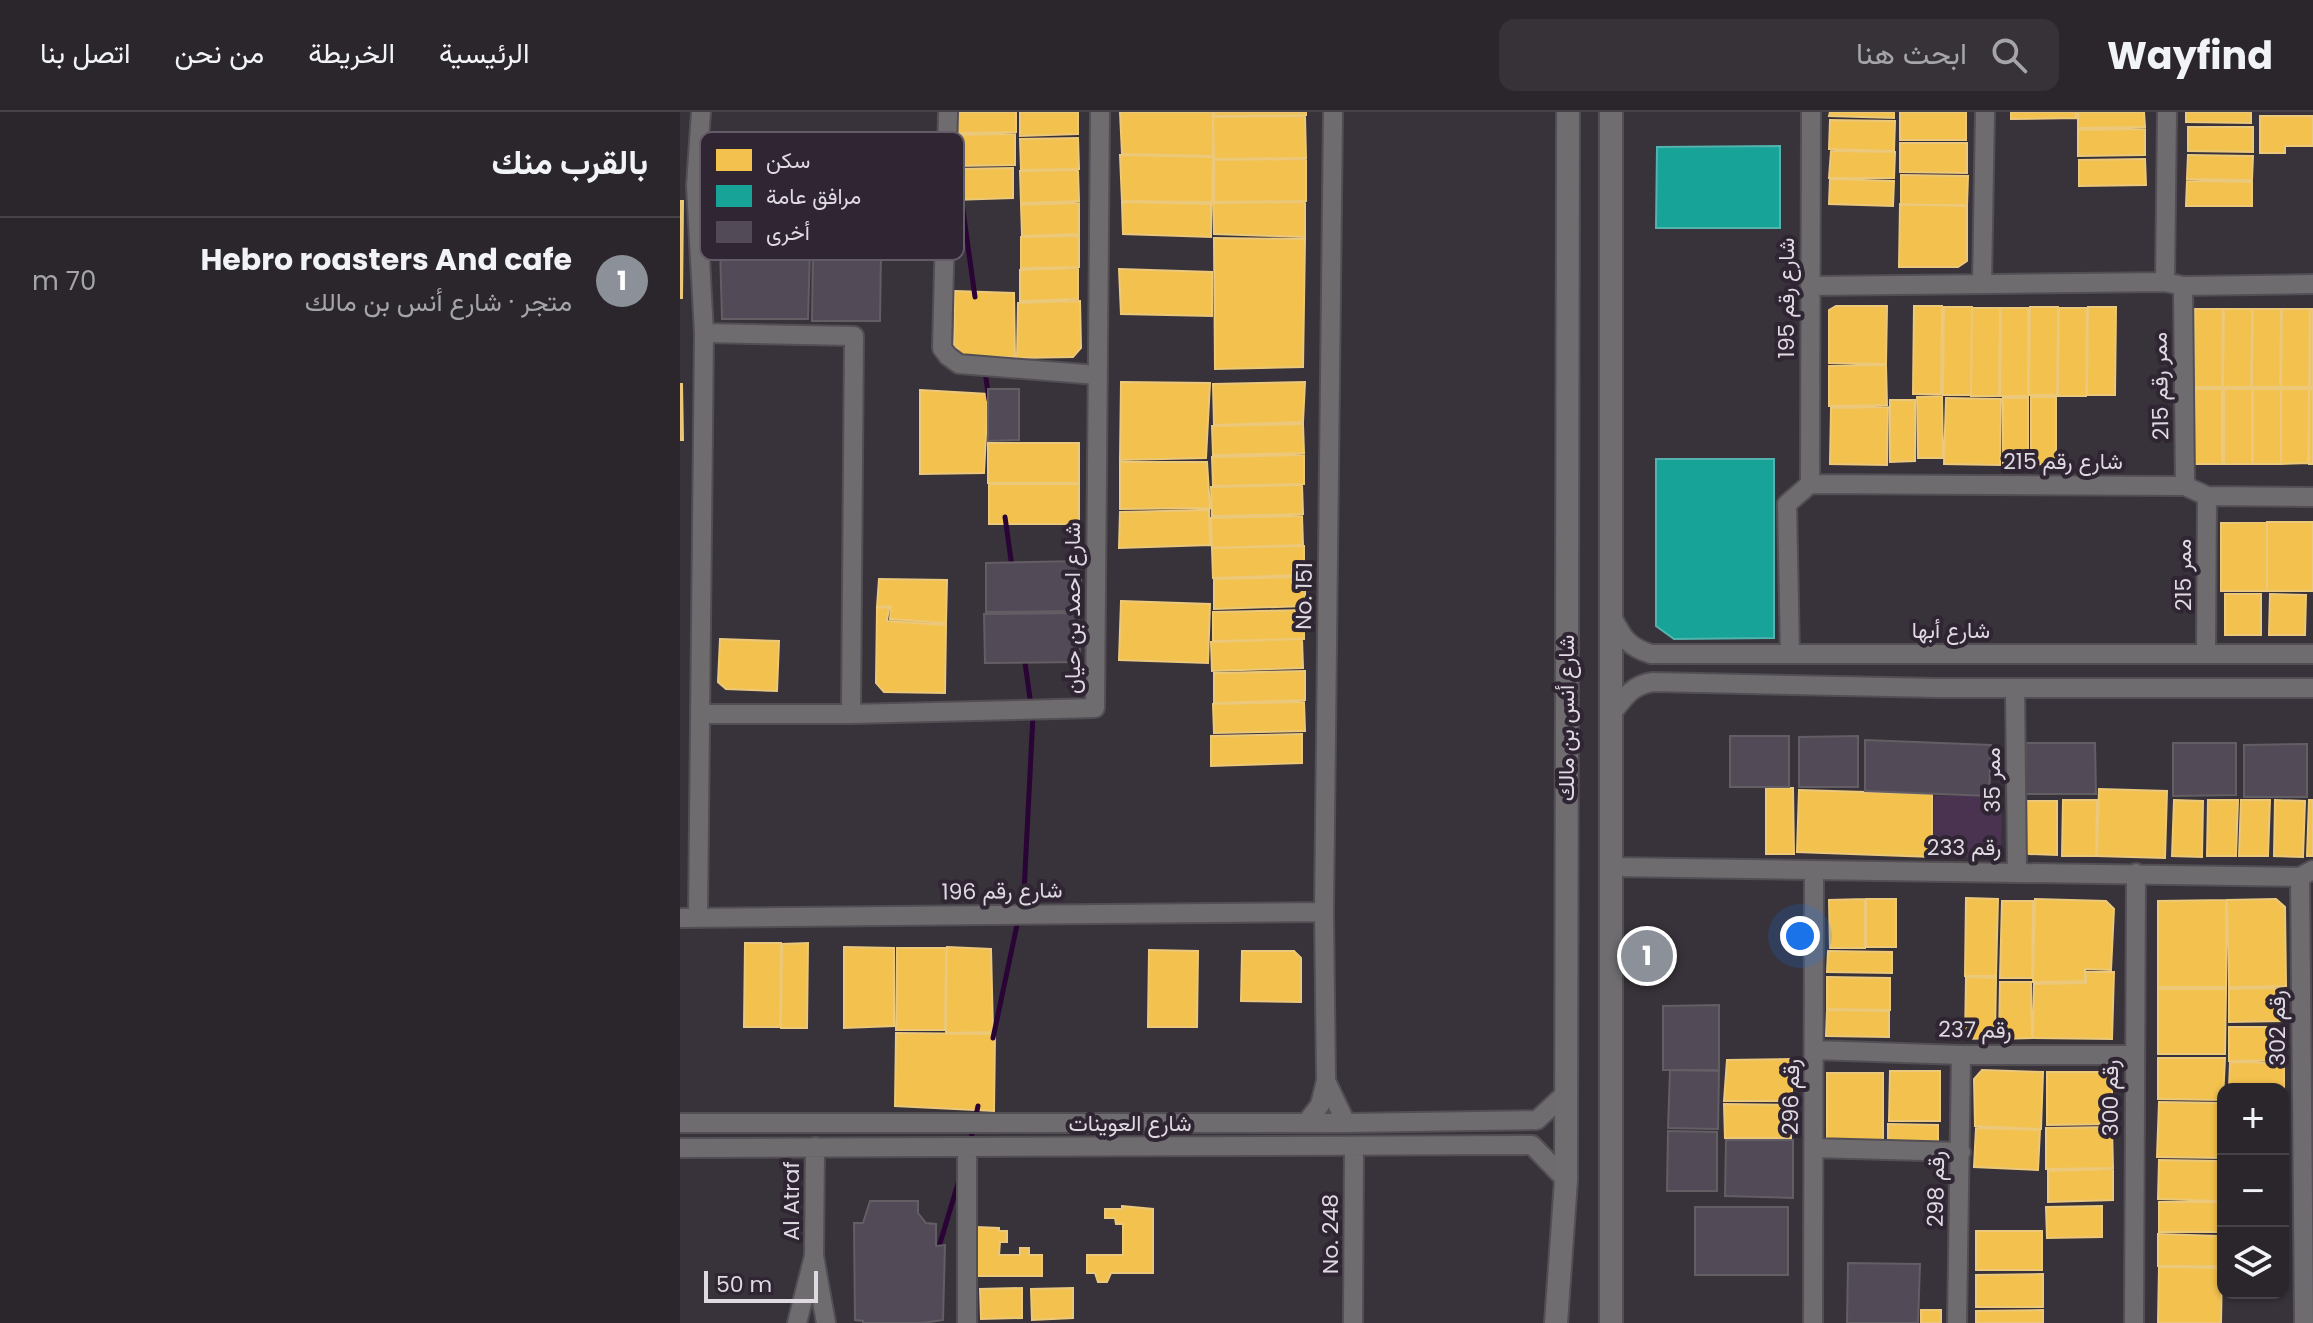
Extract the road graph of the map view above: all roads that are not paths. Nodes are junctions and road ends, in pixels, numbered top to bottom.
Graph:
1 (701, 112) edge
2 (948, 112) edge
3 (1100, 112) edge
4 (1333, 112) edge
5 (1568, 112) edge
6 (1611, 112) edge
7 (1811, 112) edge
8 (1985, 112) edge
9 (2167, 112) edge
10 (947, 132) edge
11 (688, 186) edge
12 (944, 260) edge
13 (1982, 284) junction
14 (2174, 284) junction
15 (2313, 284) edge
16 (1810, 286) junction
17 (704, 333) junction
18 (1097, 375) junction
19 (1810, 484) junction
20 (2185, 486) junction
21 (2207, 496) junction
22 (2313, 497) edge
23 (1609, 612) junction
24 (2206, 653) junction
25 (1790, 654) junction
26 (1937, 654) junction
27 (2313, 654) edge
28 (1677, 655) junction
29 (1676, 683) junction
30 (1938, 688) junction
31 (2015, 688) junction
32 (2313, 688) edge
33 (700, 714) junction
34 (851, 714) junction
35 (1610, 716) junction
36 (1613, 867) junction
37 (1814, 871) junction
38 (2017, 871) junction
39 (2136, 873) junction
40 (2307, 873) edge
41 (1324, 912) junction
42 (689, 918) edge
43 (1815, 1050) junction
44 (1961, 1055) junction
45 (2134, 1055) junction
46 (1326, 1081) junction
47 (1565, 1094) junction
48 (1475, 1122) junction
49 (680, 1123) edge
50 (787, 1123) junction
51 (1306, 1123) junction
52 (1346, 1123) junction
53 (849, 1124) junction
54 (1354, 1146) junction
55 (815, 1147) junction
56 (848, 1147) junction
57 (967, 1147) junction
58 (1478, 1147) junction
59 (680, 1148) edge
60 (786, 1148) junction
61 (1814, 1148) junction
62 (1961, 1152) junction
63 (1566, 1180) junction
64 (814, 1256) junction
65 (797, 1323) edge
66 (826, 1323) edge
67 (967, 1323) edge
68 (1353, 1323) edge
69 (1556, 1323) edge
70 (1611, 1323) edge
71 (1813, 1323) edge
72 (1957, 1323) edge
73 (2134, 1323) edge
74 (2304, 1323) edge

1 - 11 street
2 - 10 street
3 - 18 street, شارع احمد بن حيان
4 - 41 street, No. 151
5 - 47 main road, شارع أنس بن مالك
6 - 23 main road, شارع أنس بن مالك
7 - 16 street, شارع رقم 195
8 - 13 street
9 - 14 street
11 - 17 street
12 - 18 street
13 - 14 street
13 - 16 street
14 - 15 street
14 - 20 street, ممر رقم 215
16 - 19 street, شارع رقم 195
17 - 33 street
17 - 34 street
18 - 34 street, شارع احمد بن حيان
19 - 20 street, شارع رقم 215
19 - 25 street
20 - 21 street, شارع رقم 215
21 - 22 street, شارع رقم 215
21 - 24 street, ممر 215
23 - 28 street, شارع أبها
23 - 35 main road, شارع أنس بن مالك
24 - 26 street, شارع أبها
24 - 27 street, شارع أبها
25 - 26 street, شارع أبها
25 - 28 street, شارع أبها
26 - 30 street
28 - 29 street
29 - 30 street
29 - 35 street
30 - 31 street
31 - 32 street
31 - 38 street, ممر 35
33 - 34 street, شارع احمد بن حيان
33 - 42 street
35 - 36 main road, شارع أنس بن مالك
36 - 37 street, رقم 233
36 - 70 main road, شارع أنس بن مالك
37 - 38 street, رقم 233
37 - 43 street, رقم 296
38 - 39 street, رقم 233
39 - 40 street, رقم 233
39 - 45 street, رقم 300
40 - 74 street, رقم 302
41 - 42 street, شارع رقم 196
41 - 46 street, No. 151
43 - 44 street, رقم 237
43 - 61 street, رقم 296
44 - 45 street, رقم 237
44 - 62 street, رقم 298
45 - 73 street, رقم 300
46 - 51 street, No. 151
46 - 52 street, No. 151
47 - 48 street, شارع العوينات
47 - 63 main road, شارع أنس بن مالك
48 - 52 street, شارع العوينات
48 - 58 street
49 - 50 street, شارع العوينات
50 - 53 street, شارع العوينات
50 - 60 street
51 - 52 street, شارع العوينات
51 - 53 street, شارع العوينات
53 - 56 street
54 - 57 street, شارع العوينات
54 - 58 street, شارع العوينات
54 - 68 street, No. 248
55 - 56 street, شارع العوينات
55 - 60 street, شارع العوينات
55 - 64 street, Al Atraf
56 - 57 street, شارع العوينات
57 - 67 street
58 - 63 street, شارع العوينات
59 - 60 street, شارع العوينات
61 - 62 street
61 - 71 street, رقم 296
62 - 72 street, رقم 298
63 - 69 main road, شارع أنس بن مالك
64 - 65 street, Al Atraf
64 - 66 street, Al Atraf

